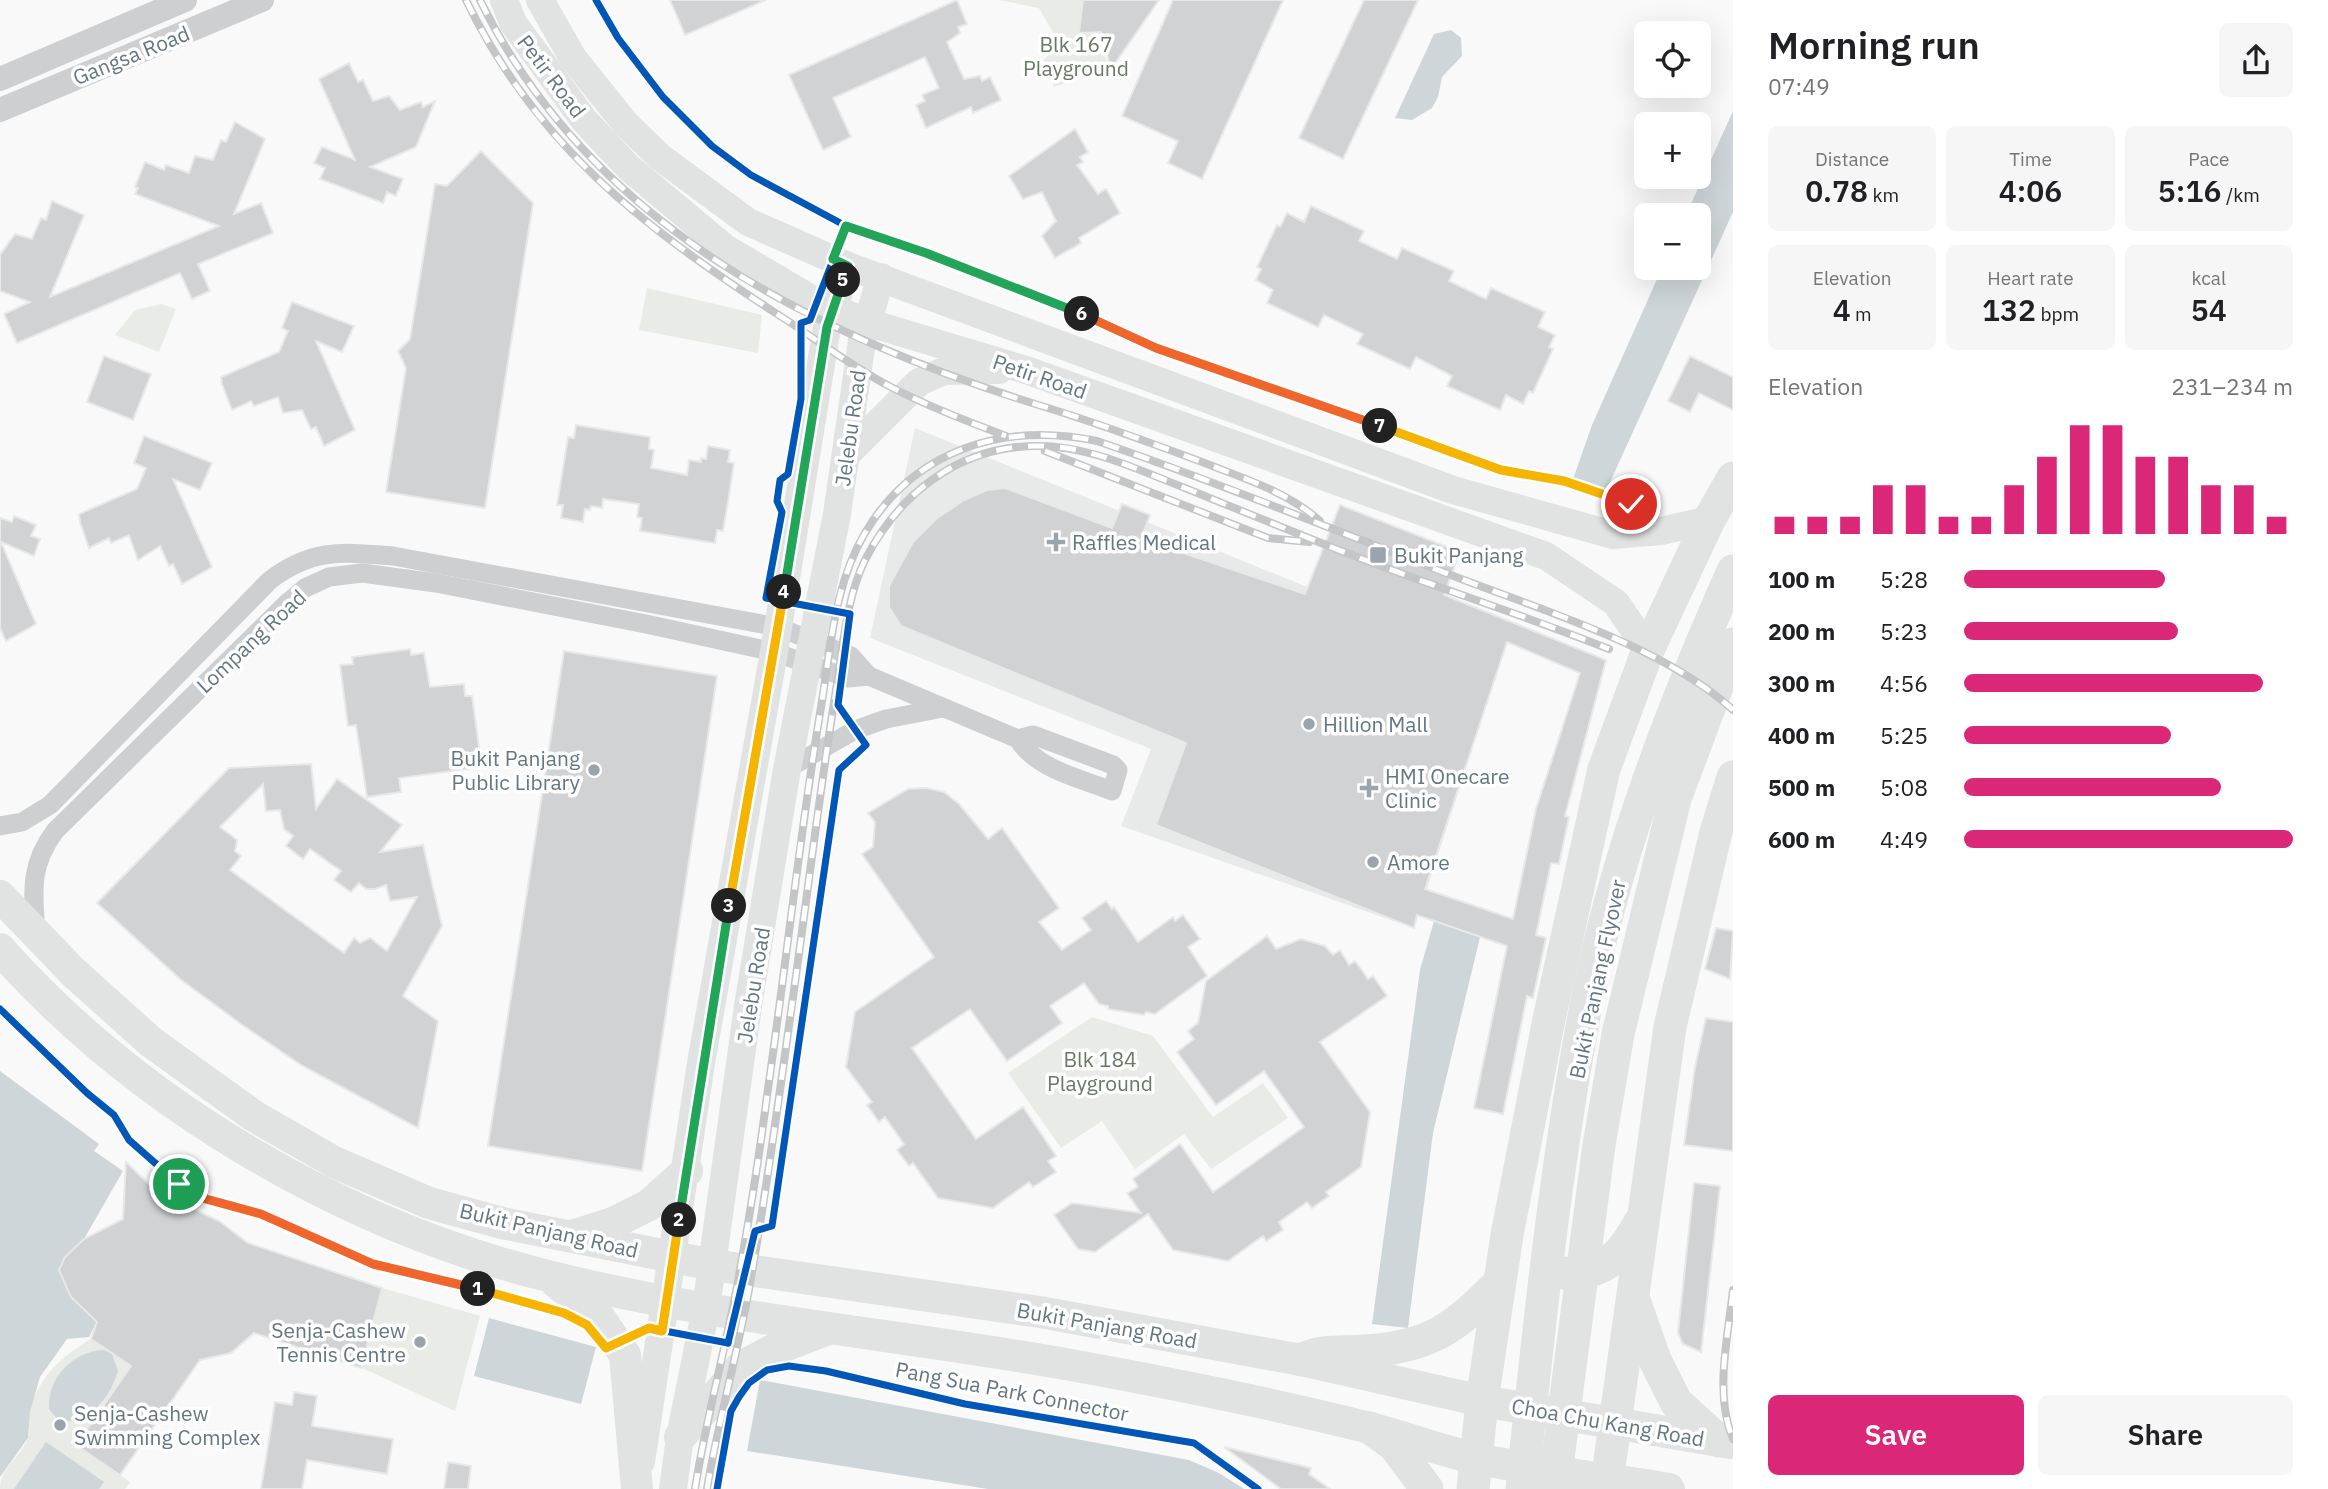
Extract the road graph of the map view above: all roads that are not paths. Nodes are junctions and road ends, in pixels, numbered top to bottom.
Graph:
1 (185, 0) edge
2 (262, 0) edge
3 (490, 0) edge
4 (540, 0) edge
5 (508, 12) edge
6 (0, 79) edge
7 (0, 110) edge
8 (848, 266) junction
9 (881, 277) junction
10 (833, 310) junction
11 (866, 322) junction
12 (1034, 335) junction
13 (1031, 372) junction
14 (847, 454) junction
15 (1733, 478) edge
16 (1453, 490) junction
17 (1709, 520) junction
18 (1466, 527) junction
19 (1733, 571) edge
20 (776, 639) junction
21 (1733, 644) edge
22 (1648, 650) junction
23 (811, 651) junction
24 (943, 708) junction
25 (1018, 739) dead end
26 (787, 769) junction
27 (1733, 777) edge
28 (0, 826) edge
29 (0, 896) edge
30 (36, 933) junction
31 (0, 949) edge
32 (687, 1171) junction
33 (1643, 1216) junction
34 (1507, 1235) junction
35 (570, 1236) junction
36 (674, 1258) junction
37 (713, 1265) junction
38 (550, 1277) junction
39 (1499, 1283) junction
40 (1632, 1295) junction
41 (667, 1300) junction
42 (706, 1308) junction
43 (832, 1328) junction
44 (1301, 1360) junction
45 (1482, 1401) junction
46 (1615, 1423) junction
47 (1370, 1428) junction
48 (680, 1437) junction
49 (1726, 1442) edge
50 (1475, 1474) edge
51 (1607, 1484) edge
52 (637, 1489) edge
53 (673, 1489) edge
54 (1427, 1489) edge
55 (1522, 1489) edge
56 (1554, 1489) edge
57 (1669, 1489) edge

1 - 6 street, Gangsa Road
2 - 7 street, Gangsa Road
3 - 5 main road, Petir Road
4 - 8 main road, Petir Road
5 - 10 main road, Petir Road
8 - 9 main road, Petir Road
8 - 10 main road, Jelebu Road
9 - 11 main road, Jelebu Road
9 - 12 main road, Petir Road
10 - 11 main road, Petir Road
10 - 20 main road, Jelebu Road
11 - 13 main road, Petir Road
11 - 14 main road, Jelebu Road
12 - 13 main road
12 - 16 main road, Petir Road
13 - 14 main road
13 - 18 main road, Petir Road
14 - 23 main road, Jelebu Road
15 - 17 highway
16 - 17 main road, Petir Road
16 - 18 main road
17 - 22 highway
18 - 22 main road, Petir Road
19 - 55 highway, Bukit Panjang Flyover
20 - 23 street, Lompang Road
20 - 28 street, Lompang Road
20 - 30 street, Lompang Road
20 - 32 main road, Jelebu Road
21 - 56 highway, Bukit Panjang Flyover
22 - 34 highway
23 - 24 street, Lompang Road
23 - 26 main road, Jelebu Road
24 - 25 street
24 - 26 street
26 - 37 main road, Jelebu Road
27 - 33 highway
29 - 30 main road, Bukit Panjang Road
30 - 35 main road, Bukit Panjang Road
31 - 38 main road, Bukit Panjang Road
32 - 35 main road
32 - 36 main road, Jelebu Road
33 - 34 highway
33 - 40 highway
34 - 39 highway
35 - 36 main road, Bukit Panjang Road
36 - 37 main road, Bukit Panjang Road
36 - 41 main road, Jelebu Road
37 - 42 main road, Jelebu Road
37 - 44 main road, Bukit Panjang Road
38 - 41 main road, Bukit Panjang Road
38 - 52 main road
39 - 44 highway
39 - 45 highway
40 - 46 highway
40 - 49 highway
41 - 42 main road, Bukit Panjang Road
41 - 52 main road, Jelebu Road
42 - 43 main road, Bukit Panjang Road
42 - 48 main road, Jelebu Road
43 - 47 main road, Bukit Panjang Road
43 - 48 main road
44 - 45 main road, Bukit Panjang Road
45 - 46 main road, Choa Chu Kang Road
45 - 50 highway
46 - 49 main road, Choa Chu Kang Road
46 - 51 highway
47 - 50 main road, Bukit Panjang Road
47 - 54 highway
48 - 53 main road, Jelebu Road
50 - 51 main road
51 - 57 main road

